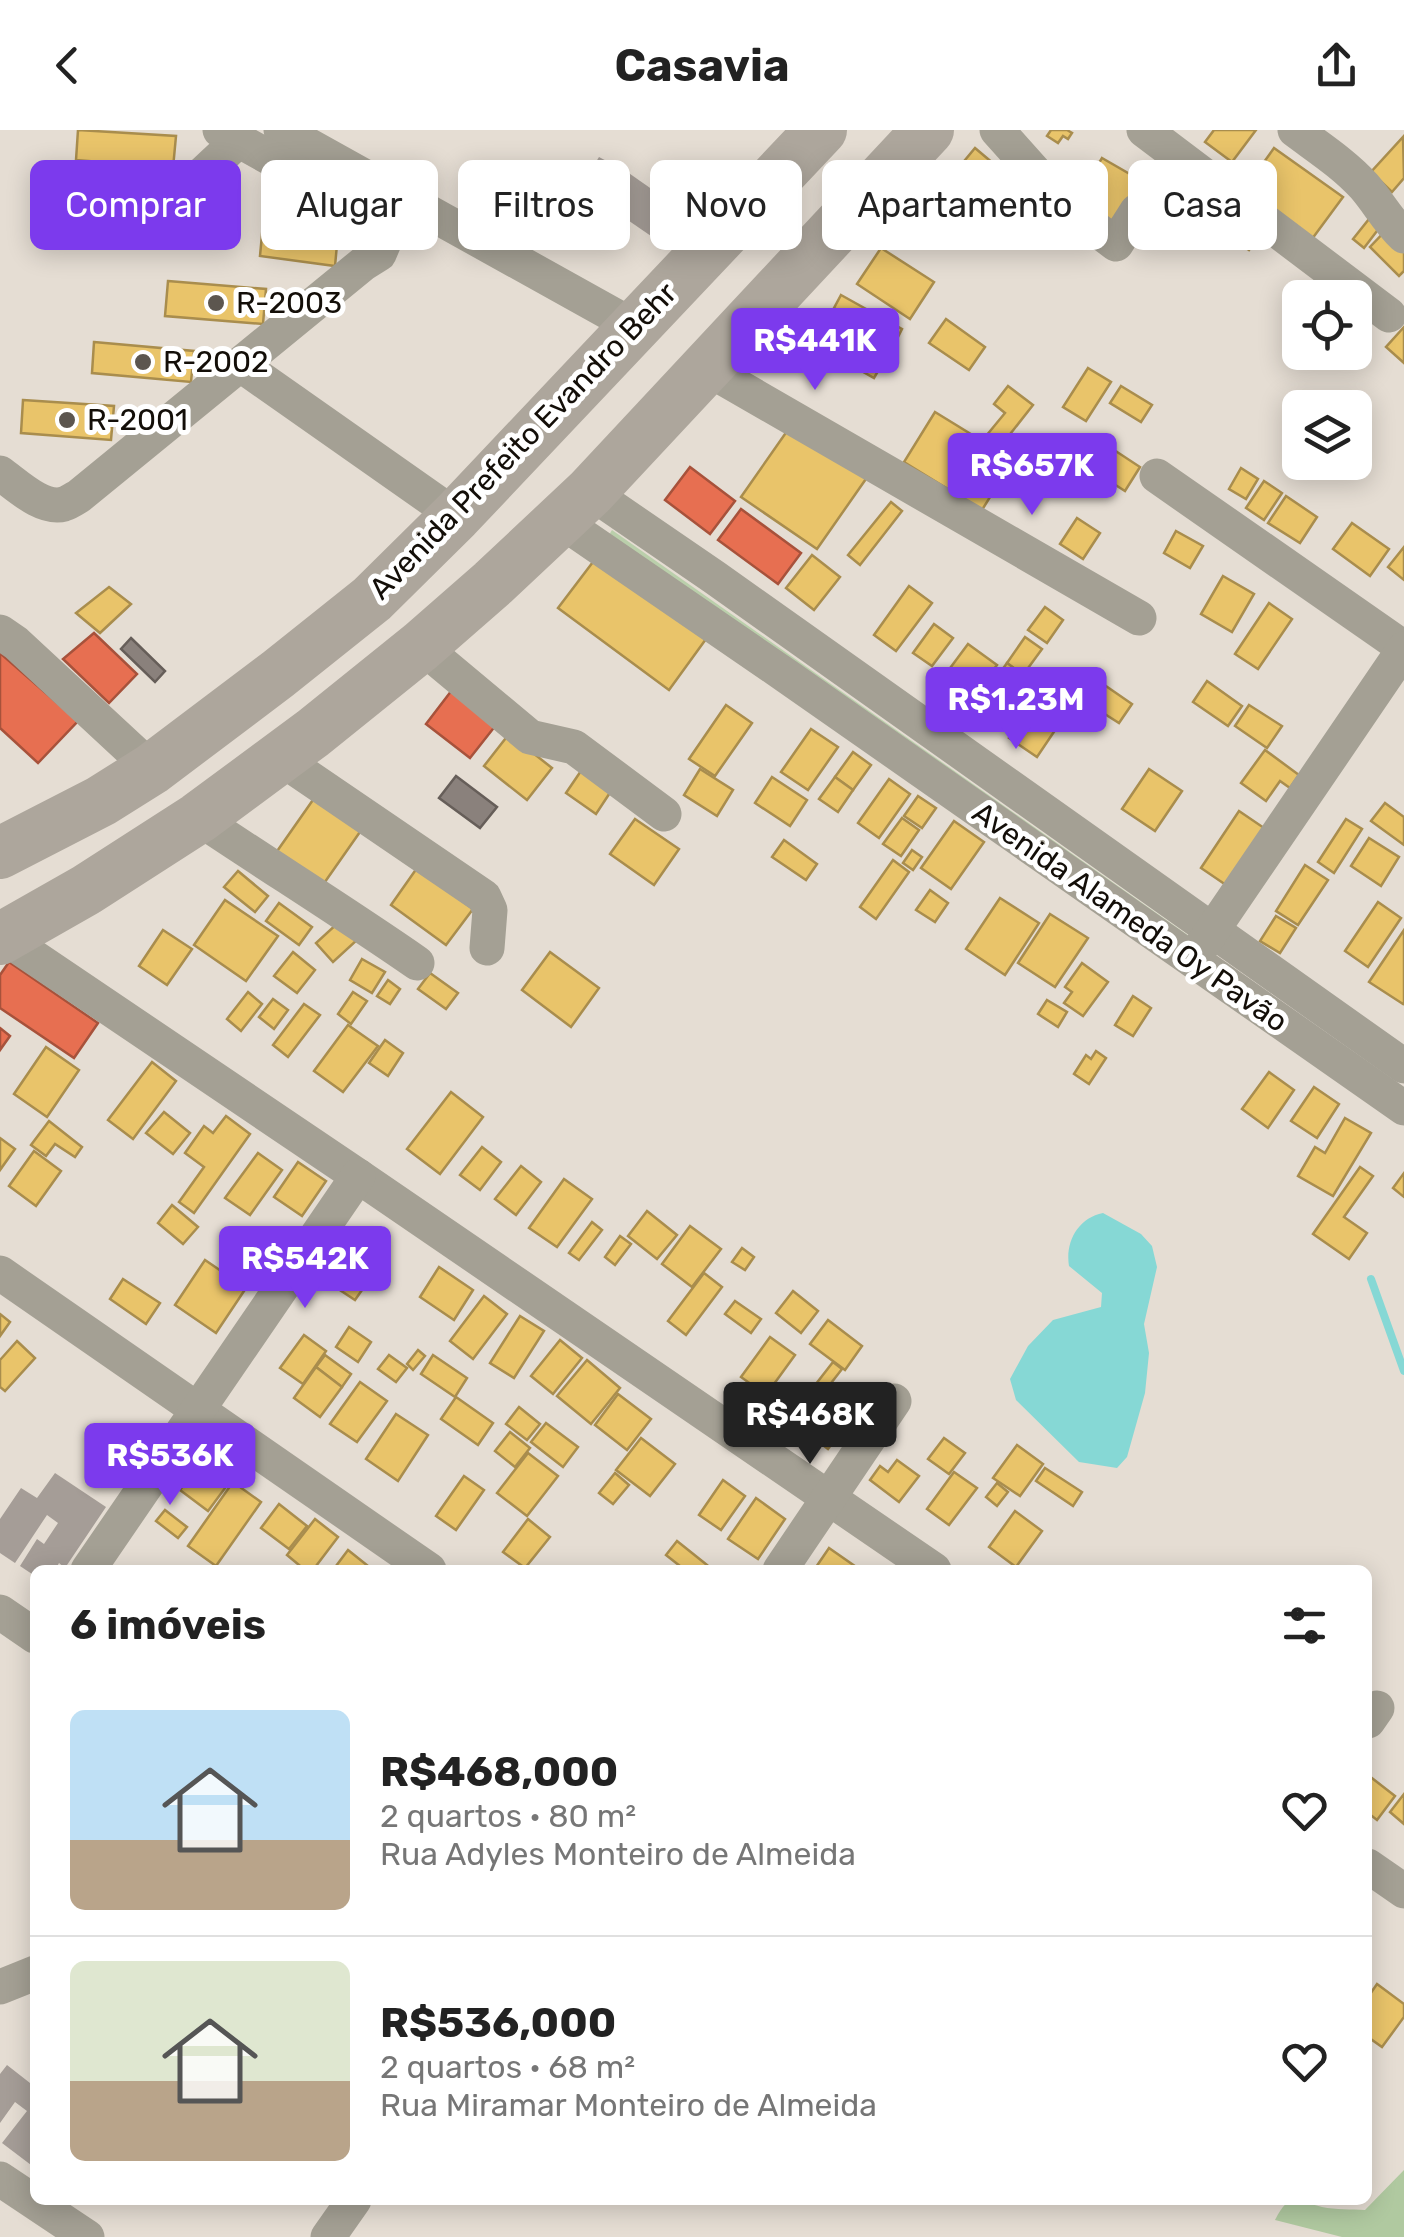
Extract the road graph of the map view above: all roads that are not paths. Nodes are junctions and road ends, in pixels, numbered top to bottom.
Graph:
1 (281, 130) edge
2 (821, 130) edge
3 (902, 130) edge
4 (928, 130) edge
5 (997, 130) edge
6 (1144, 130) edge
7 (1296, 130) edge
8 (229, 135) edge
9 (207, 160) edge
10 (887, 160) edge
11 (900, 160) edge
12 (1128, 225) edge
13 (1404, 236) edge
14 (822, 244) edge
15 (1389, 314) dead end
16 (635, 328) junction
17 (242, 365) junction
18 (706, 368) junction
19 (0, 472) edge
20 (1156, 476) dead end
21 (575, 507) junction
22 (456, 516) junction
23 (1140, 618) dead end
24 (0, 632) edge
25 (421, 646) junction
26 (1404, 649) edge
27 (280, 758) junction
28 (152, 768) junction
29 (664, 814) dead end
30 (198, 818) junction
31 (0, 854) edge
32 (1213, 931) junction
33 (2, 938) edge
34 (488, 948) dead end
35 (1192, 960) junction
36 (416, 964) dead end
37 (1404, 1066) edge
38 (1404, 1108) edge
39 (358, 1176) junction
40 (0, 1273) edge
41 (894, 1401) dead end
42 (198, 1410) junction
43 (828, 1498) junction
44 (91, 1565) edge
45 (422, 1565) edge
46 (783, 1565) edge
47 (927, 1565) edge
48 (0, 1612) edge
49 (30, 1633) edge
50 (1372, 1869) edge
51 (1404, 1891) edge
52 (30, 1975) edge
53 (0, 1987) edge
54 (0, 2179) edge
55 (30, 2199) edge
56 (39, 2205) edge
57 (350, 2205) edge
58 (87, 2237) edge
59 (328, 2237) edge

1 - 16 street
2 - 16 highway, Avenida Prefeito Evandro Behr
3 - 10 highway
4 - 11 highway
5 - 12 street
6 - 15 street
7 - 13 street
8 - 9 street
8 - 17 street
14 - 18 highway
16 - 22 highway, Avenida Prefeito Evandro Behr
17 - 19 street
17 - 22 street
18 - 21 highway
18 - 23 street
20 - 26 street
21 - 25 highway
21 - 32 street, Avenida Alameda Oy Pavão
21 - 35 street, Avenida Alameda Oy Pavão
22 - 28 highway, Avenida Prefeito Evandro Behr
24 - 28 street
25 - 27 highway
25 - 29 street
26 - 32 street
27 - 30 highway
27 - 34 street
28 - 31 highway, Avenida Prefeito Evandro Behr
30 - 33 highway
30 - 36 street
32 - 35 street
32 - 37 street, Avenida Alameda Oy Pavão
33 - 39 street
35 - 38 street, Avenida Alameda Oy Pavão
39 - 42 street
39 - 43 street
40 - 42 street
41 - 43 street
42 - 44 street
42 - 45 street
43 - 46 street
43 - 47 street
48 - 49 street
50 - 51 street
52 - 53 street
54 - 55 street
56 - 58 street
57 - 59 street

